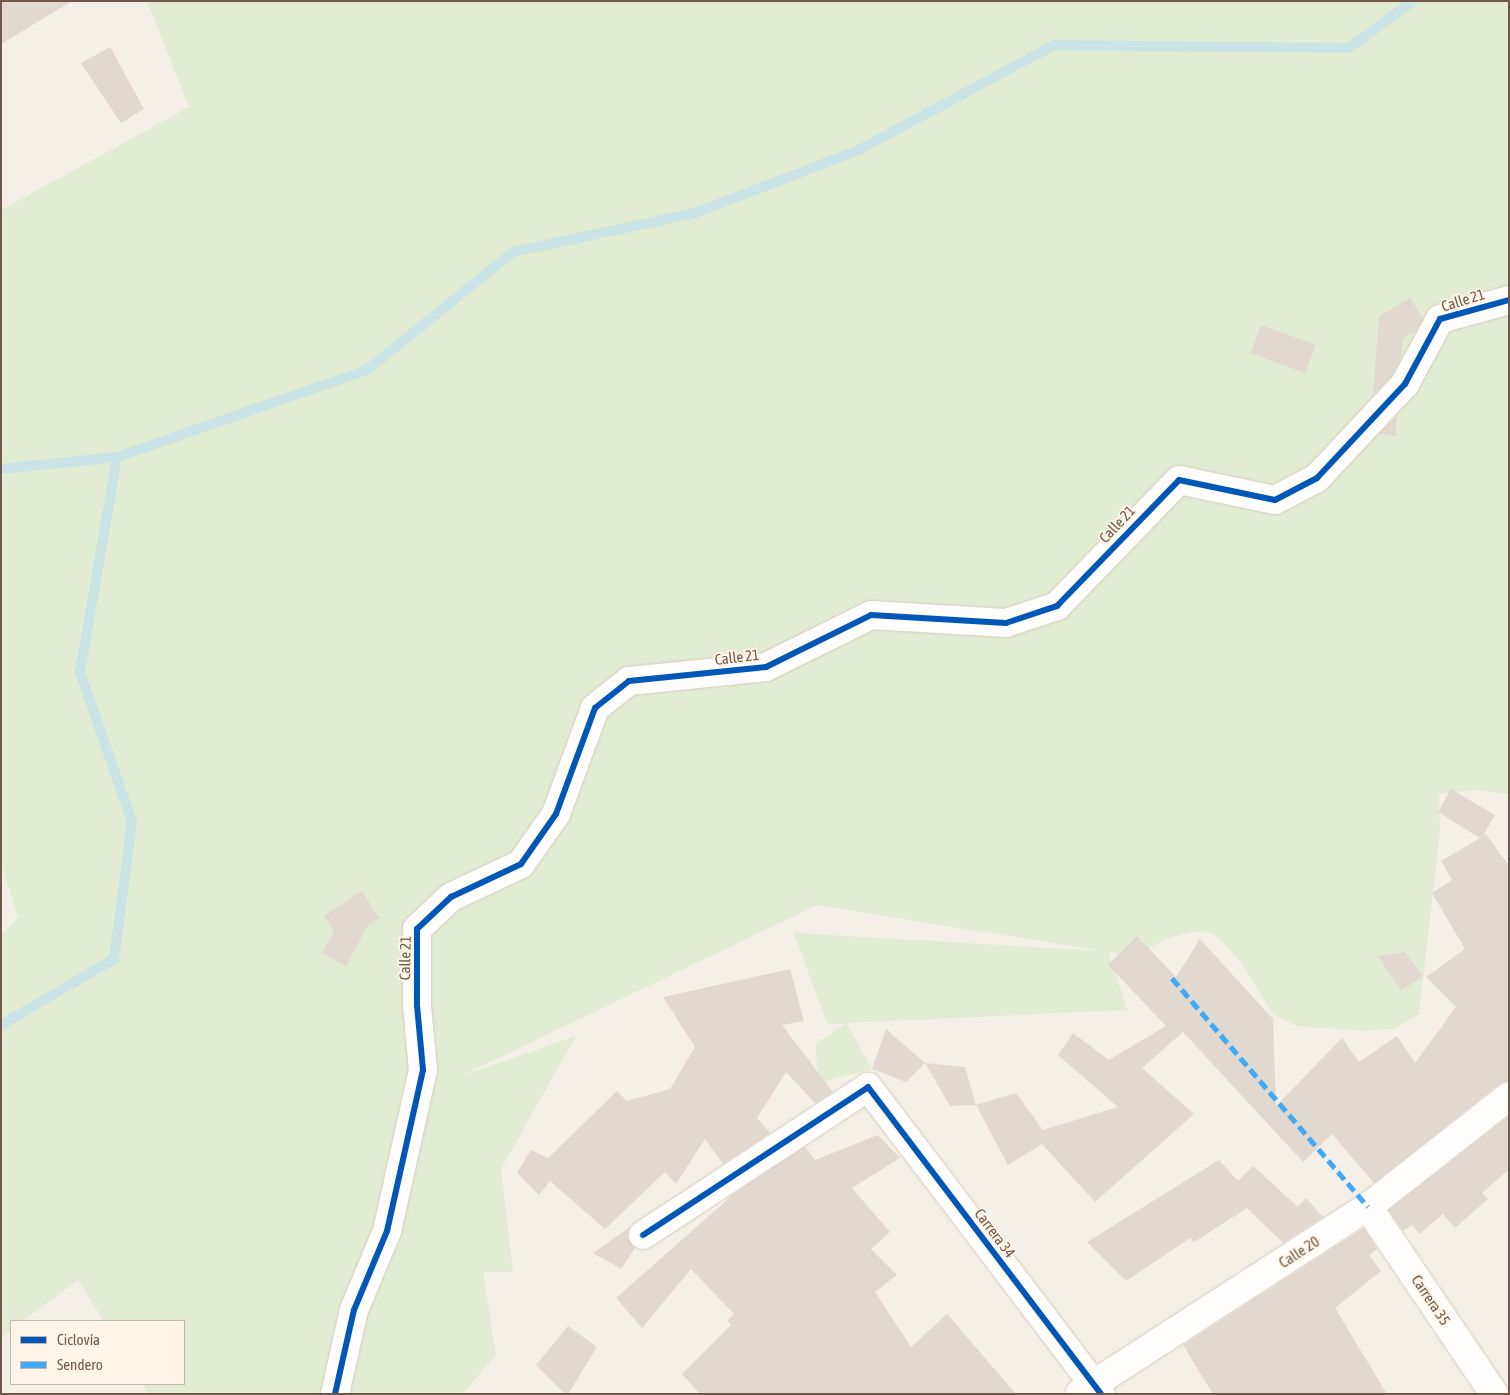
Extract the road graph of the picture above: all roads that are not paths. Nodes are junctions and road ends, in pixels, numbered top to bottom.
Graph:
1 (1509, 300) edge
2 (1509, 1096) edge
3 (1368, 1207) junction
4 (643, 1235) dead end
5 (1091, 1390) edge
6 (335, 1394) edge
7 (1494, 1394) edge

1 - 6 street, Calle 21
2 - 3 street, Calle 20
3 - 5 street, Calle 20
3 - 7 street, Carrera 35
4 - 5 street, Carrera 34

